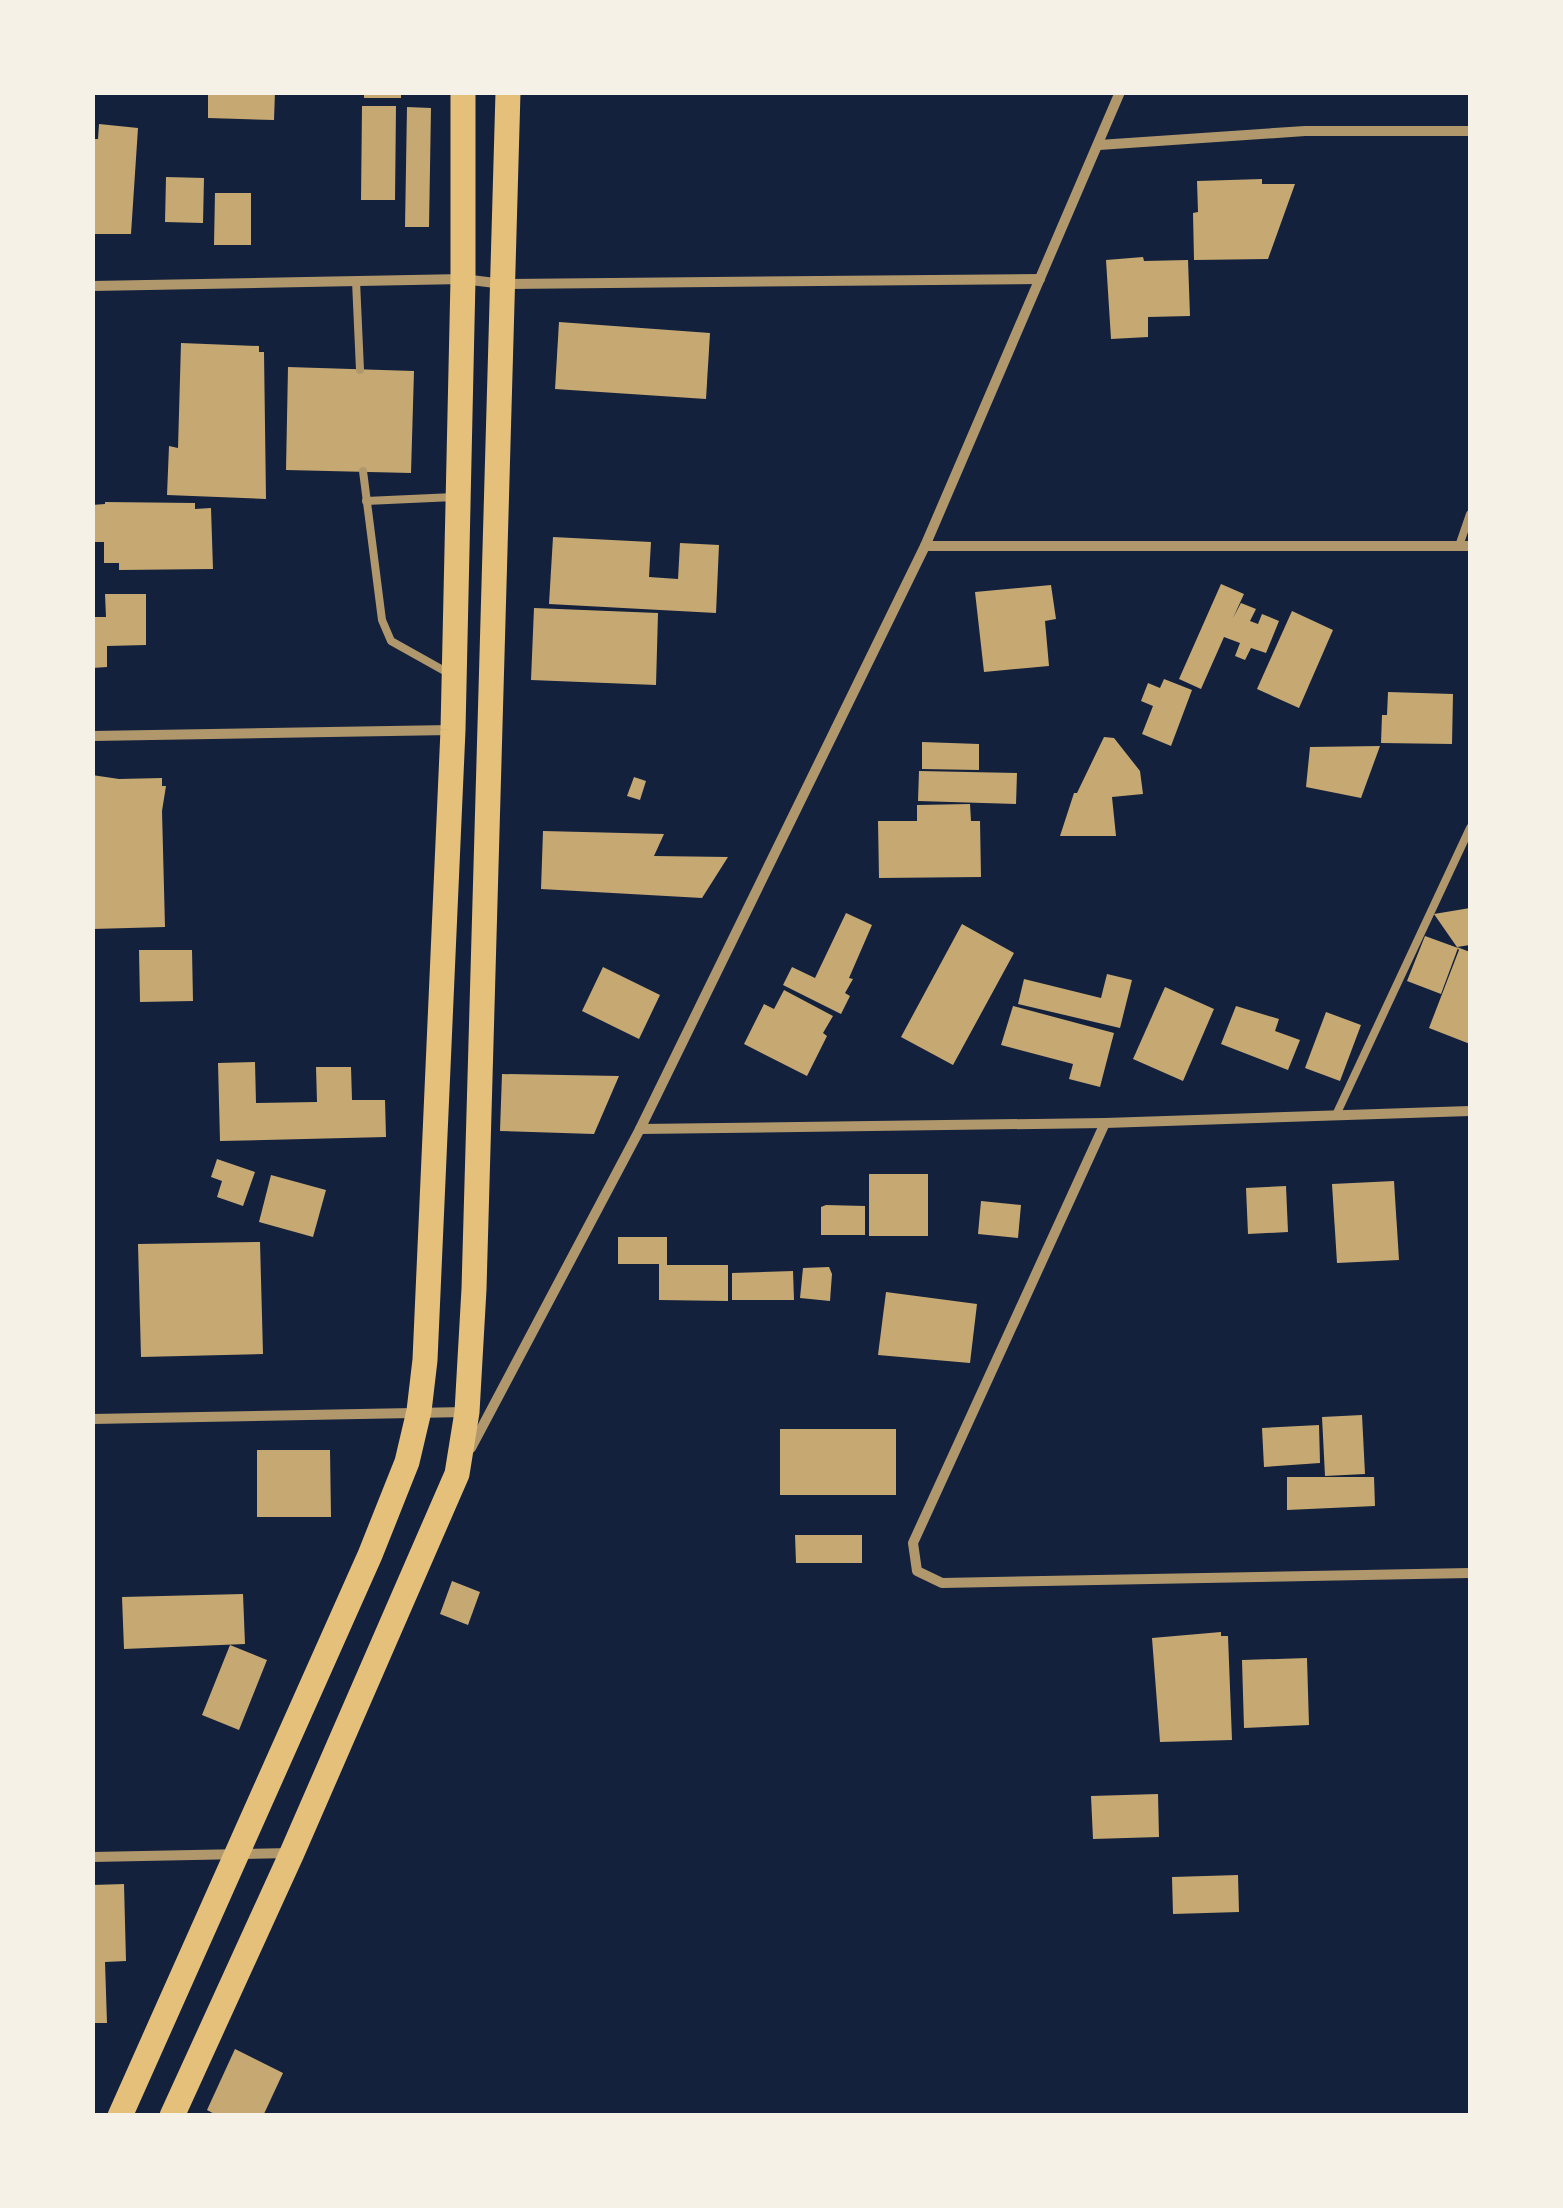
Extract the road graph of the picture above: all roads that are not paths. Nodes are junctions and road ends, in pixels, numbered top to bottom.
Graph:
1 (463, 92) edge
2 (508, 92) edge
3 (1120, 92) edge
4 (1470, 131) edge
5 (1099, 144) junction
6 (463, 279) junction
7 (1040, 279) junction
8 (356, 281) junction
9 (503, 284) junction
10 (92, 286) edge
11 (360, 370) dead end
12 (363, 471) dead end
13 (458, 497) junction
14 (366, 501) junction
15 (1470, 514) edge
16 (926, 546) junction
17 (1465, 546) edge
18 (454, 676) junction
19 (453, 730) junction
20 (92, 736) edge
21 (1470, 828) edge
22 (1470, 1112) edge
23 (1336, 1116) junction
24 (1104, 1123) junction
25 (640, 1129) junction
26 (419, 1411) junction
27 (467, 1412) junction
28 (92, 1419) edge
29 (457, 1474) junction
30 (1470, 1573) edge
31 (292, 1853) junction
32 (238, 1855) junction
33 (92, 1857) edge
34 (120, 2116) edge
35 (172, 2116) edge

1 - 6 main road
2 - 9 main road
3 - 5 street
4 - 5 street
5 - 7 street
6 - 8 street
6 - 9 street
6 - 13 main road
7 - 9 street
7 - 16 street
8 - 10 street
8 - 11 lane
9 - 27 main road
12 - 14 lane
13 - 14 lane
13 - 18 main road
14 - 18 lane
15 - 17 lane
16 - 17 street
16 - 25 street
18 - 19 main road
19 - 20 street
19 - 26 main road
21 - 23 lane
22 - 23 street
23 - 24 street
24 - 25 street
24 - 30 street
25 - 29 street
26 - 27 street
26 - 28 street
26 - 32 main road
27 - 29 main road
29 - 31 main road
31 - 32 street
31 - 35 main road
32 - 33 street
32 - 34 main road

